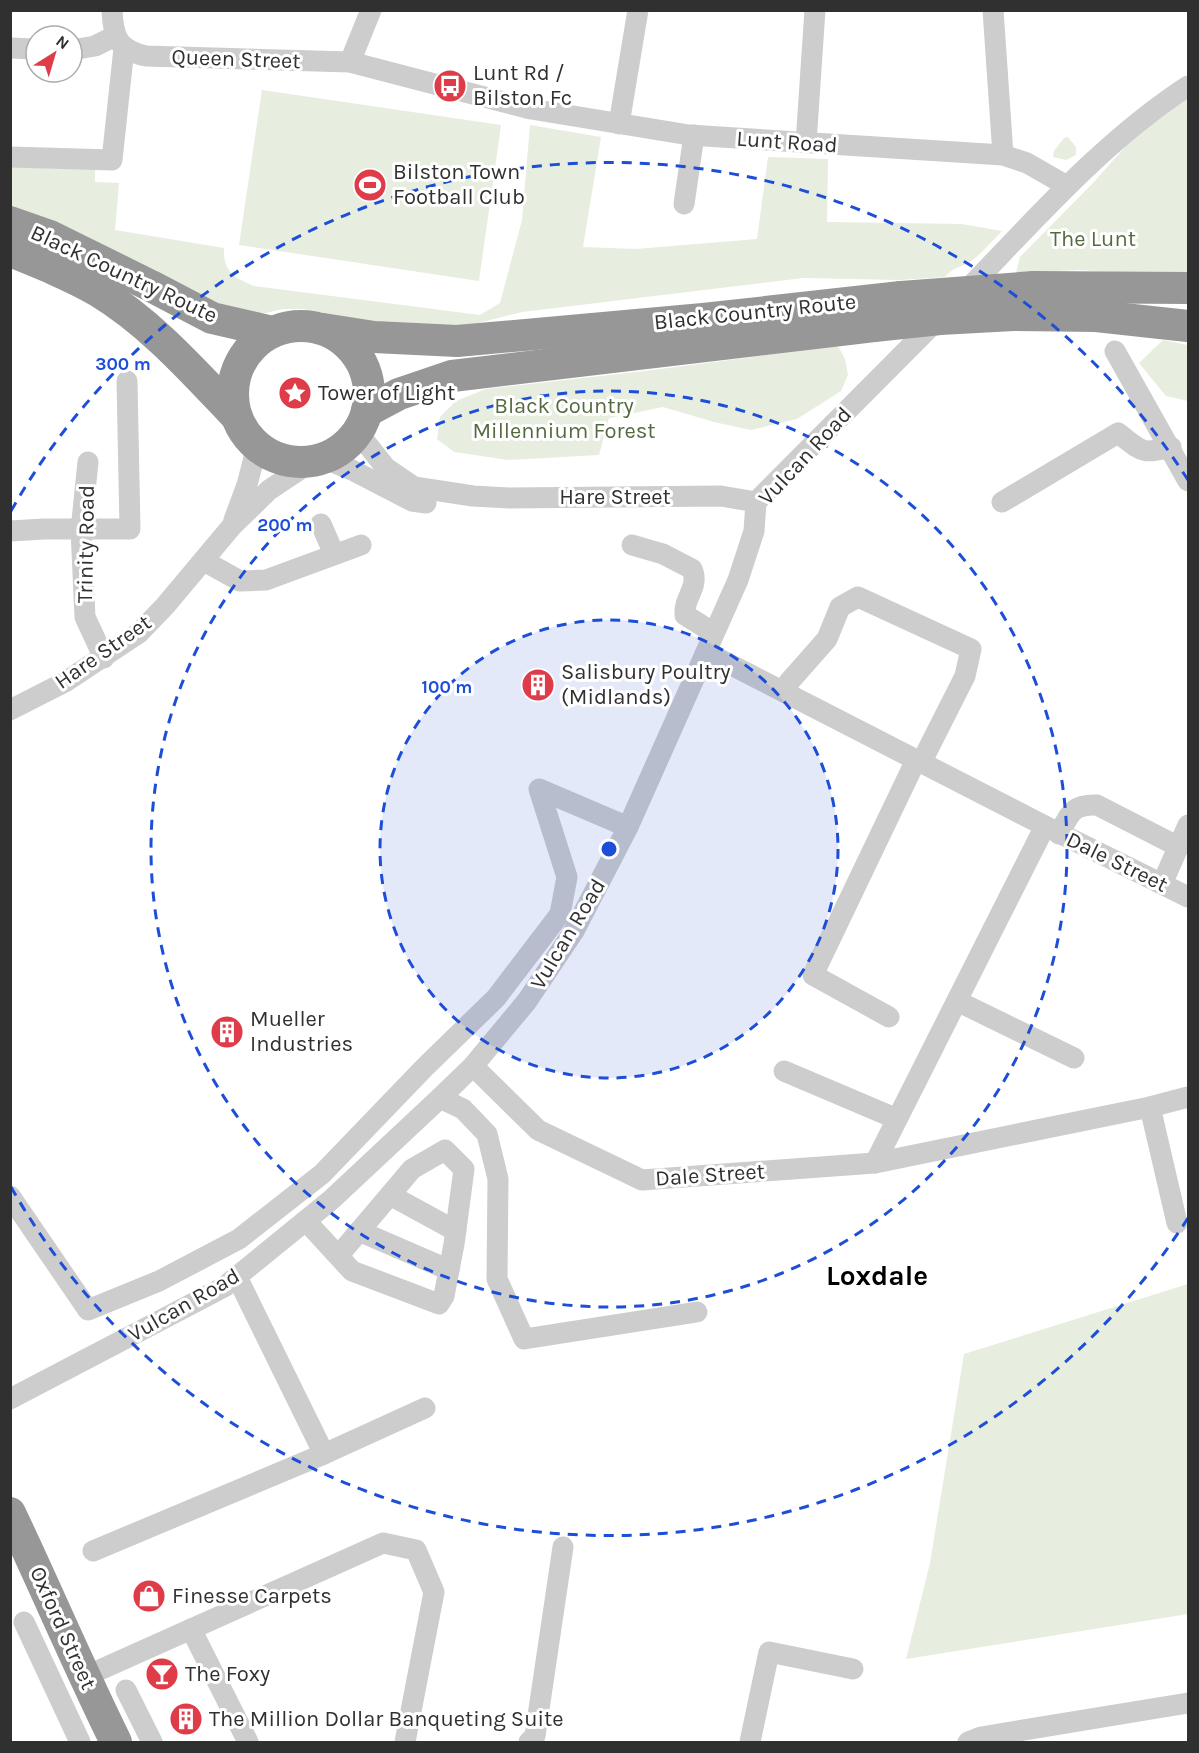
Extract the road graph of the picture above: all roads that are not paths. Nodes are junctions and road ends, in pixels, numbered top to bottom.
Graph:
1 (112, 10) edge
2 (371, 10) edge
3 (638, 10) edge
4 (814, 10) edge
5 (993, 10) edge
6 (119, 42) junction
7 (84, 48) edge
8 (350, 62) junction
9 (1188, 86) edge
10 (619, 124) junction
11 (694, 135) junction
12 (806, 143) junction
13 (1003, 154) junction
14 (10, 157) edge
15 (1067, 186) junction
16 (684, 204) dead end
17 (10, 222) edge
18 (10, 252) edge
19 (1188, 288) edge
20 (1188, 327) edge
21 (323, 329) junction
22 (273, 332) junction
23 (1115, 351) dead end
24 (127, 381) dead end
25 (366, 414) junction
26 (237, 417) junction
27 (257, 446) junction
28 (1171, 447) junction
29 (319, 459) junction
30 (87, 462) dead end
31 (1188, 481) edge
32 (473, 496) junction
33 (756, 502) junction
34 (1002, 502) dead end
35 (321, 524) dead end
36 (232, 526) junction
37 (81, 530) junction
38 (10, 531) edge
39 (361, 545) dead end
40 (632, 545) dead end
41 (334, 554) junction
42 (204, 561) junction
43 (710, 643) junction
44 (104, 658) junction
45 (786, 693) junction
46 (10, 710) edge
47 (919, 762) junction
48 (1188, 825) edge
49 (628, 827) junction
50 (1052, 830) junction
51 (1179, 847) junction
52 (1162, 884) junction
53 (1188, 897) edge
54 (957, 1001) junction
55 (889, 1017) dead end
56 (1074, 1058) dead end
57 (473, 1066) junction
58 (784, 1071) dead end
59 (1188, 1097) edge
60 (440, 1098) junction
61 (1150, 1107) junction
62 (897, 1119) junction
63 (875, 1162) junction
64 (390, 1195) junction
65 (10, 1196) edge
66 (306, 1221) junction
67 (1176, 1223) dead end
68 (359, 1231) junction
69 (456, 1231) junction
70 (339, 1255) junction
71 (449, 1270) junction
72 (237, 1277) junction
73 (697, 1312) dead end
74 (10, 1399) edge
75 (425, 1408) dead end
76 (324, 1454) junction
77 (10, 1513) edge
78 (562, 1547) dead end
79 (93, 1551) dead end
80 (54, 1608) junction
81 (17, 1626) edge
82 (191, 1629) junction
83 (854, 1669) dead end
84 (84, 1677) junction
85 (126, 1690) dead end
86 (1188, 1703) edge
87 (80, 1743) edge
88 (116, 1743) edge
89 (152, 1743) edge
90 (248, 1743) edge
91 (405, 1743) edge
92 (530, 1743) edge
93 (750, 1743) edge
94 (968, 1743) edge

1 - 6 street
2 - 8 street
3 - 10 street
4 - 12 street
5 - 13 street
6 - 7 street
6 - 8 street, Queen Street
6 - 14 street
8 - 10 street, Lunt Road
9 - 15 street
10 - 11 street, Lunt Road
11 - 12 street, Lunt Road
11 - 16 street
12 - 13 street, Lunt Road
13 - 15 street, Lunt Road
15 - 33 street, Vulcan Road
17 - 22 highway, Black Country Route
18 - 26 highway, Black Country Route
19 - 21 highway, Black Country Route, bridge
20 - 25 highway, Black Country Route, bridge
21 - 22 highway
21 - 25 highway
22 - 26 highway
23 - 28 street
24 - 37 street
25 - 29 highway
25 - 32 street, Hare Street
26 - 27 highway
27 - 29 highway
27 - 36 street, Hare Street
28 - 31 street
28 - 34 street
29 - 32 street, Hare Street
29 - 36 street, Hare Street
30 - 37 street, Trinity Road
32 - 33 street, Hare Street
33 - 43 street, Vulcan Road
35 - 41 street
36 - 42 street, Hare Street
37 - 38 street
37 - 44 street, Trinity Road
39 - 41 street
40 - 43 street, Dale Street
41 - 42 street
42 - 44 street, Hare Street
43 - 45 street, Dale Street
43 - 49 street, Vulcan Road
44 - 46 street, Hare Street
45 - 47 street, Dale Street
45 - 47 street
47 - 50 street, Dale Street
47 - 55 street
48 - 51 street
49 - 57 street, Vulcan Road
49 - 65 street
50 - 51 street
50 - 52 street, Dale Street
50 - 54 street, Dale Street
51 - 52 street
52 - 53 street, Dale Street
54 - 56 street
54 - 62 street, Dale Street
57 - 60 street, Vulcan Road
57 - 63 street, Dale Street
58 - 62 street
59 - 61 street, Dale Street
60 - 66 street, Vulcan Road
60 - 73 street
61 - 63 street, Dale Street
61 - 67 street
62 - 63 street, Dale Street
64 - 68 street
64 - 69 street
64 - 69 street
66 - 70 street
66 - 72 street, Vulcan Road
68 - 70 street
68 - 71 street
69 - 71 street
70 - 71 street
72 - 74 street, Vulcan Road
72 - 76 street
75 - 76 street
76 - 79 street
77 - 80 highway, Oxford Street
78 - 92 street
80 - 81 street
80 - 84 highway, Oxford Street
81 - 87 street
82 - 84 street
82 - 90 street
82 - 91 street
83 - 93 street
84 - 88 highway, Oxford Street
85 - 89 street
86 - 94 street

